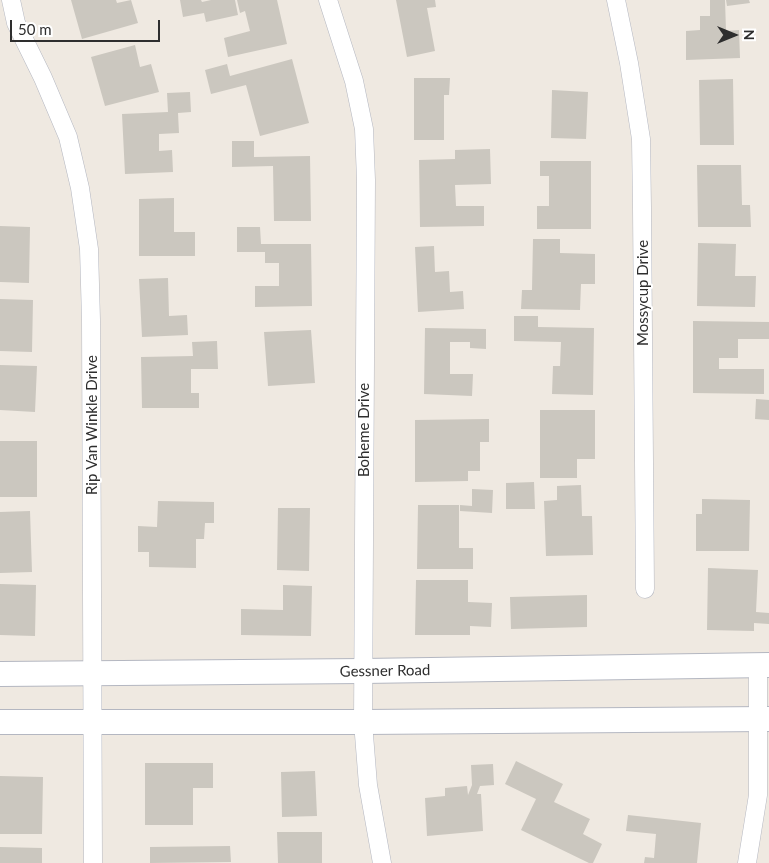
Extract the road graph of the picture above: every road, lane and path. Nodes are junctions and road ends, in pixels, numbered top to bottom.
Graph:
1 (11, 0) edge
2 (328, 0) edge
3 (616, 0) edge
4 (645, 589) dead end
5 (764, 665) edge
6 (363, 671) junction
7 (92, 673) junction
8 (0, 674) edge
9 (764, 719) edge
10 (93, 721) junction
11 (0, 722) edge
12 (363, 722) junction
13 (92, 863) edge
14 (382, 863) edge
15 (747, 863) edge

1 - 7 street, Rip Van Winkle Drive
2 - 6 street, Boheme Drive
3 - 4 street, Mossycup Drive
5 - 6 main road, Gessner Road
5 - 9 street
6 - 7 main road, Gessner Road
6 - 12 street, Boheme Drive
7 - 8 main road, Gessner Road
7 - 10 street, Rip Van Winkle Drive
9 - 12 main road
9 - 15 street
10 - 11 main road
10 - 12 main road
10 - 13 street, Rip Van Winkle Drive
12 - 14 street, Boheme Drive

